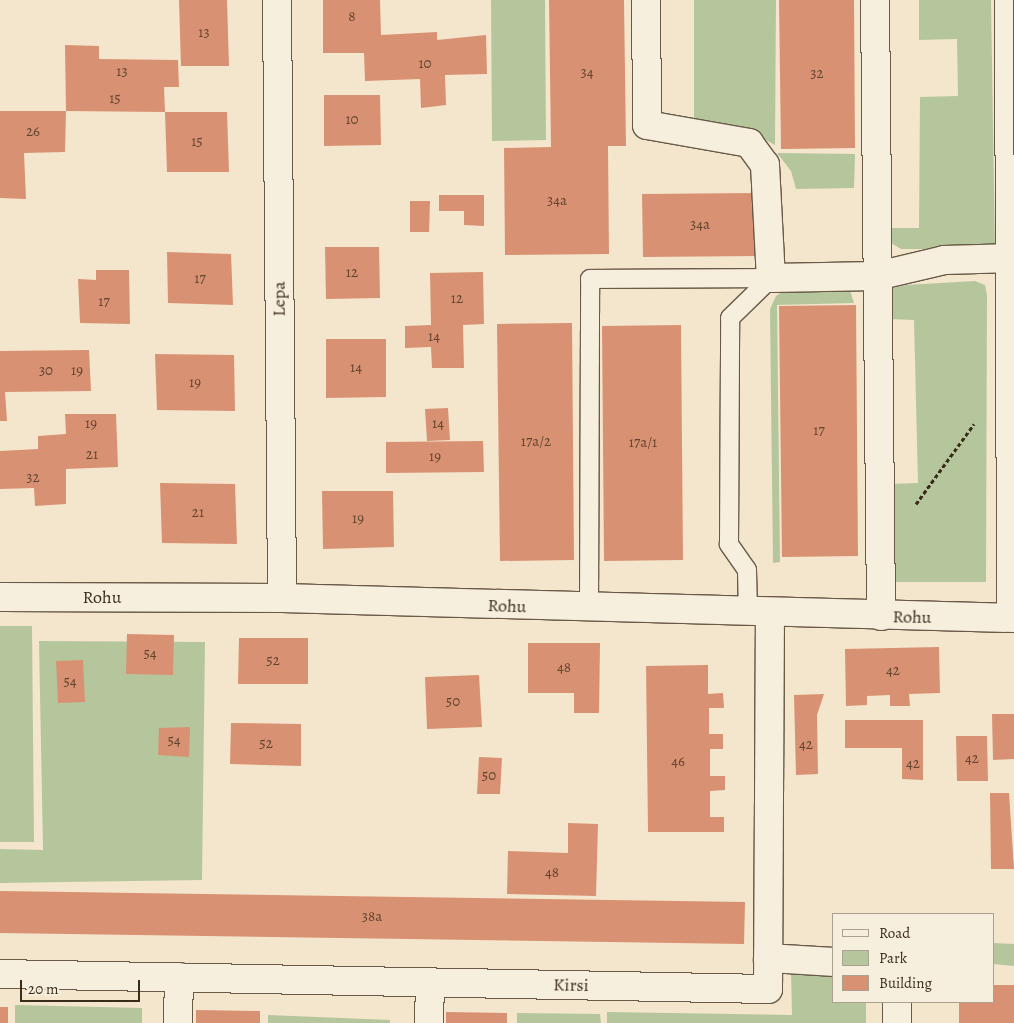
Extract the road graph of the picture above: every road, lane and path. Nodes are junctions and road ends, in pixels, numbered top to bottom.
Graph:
1 (277, 0) edge
2 (646, 0) edge
3 (875, 0) edge
4 (1004, 0) edge
5 (1009, 258) edge
6 (877, 276) junction
7 (771, 278) junction
8 (1005, 381) junction
9 (914, 506) dead end
10 (0, 597) edge
11 (282, 598) junction
12 (589, 608) junction
13 (759, 614) junction
14 (881, 616) junction
15 (1010, 618) edge
16 (768, 958) junction
17 (832, 962) edge
18 (0, 974) edge
19 (179, 977) junction
20 (430, 982) junction
21 (898, 1003) edge
22 (178, 1023) edge
23 (429, 1023) edge
24 (897, 1023) edge

1 - 11 street, Lepa
2 - 7 street
3 - 6 street
4 - 5 lane
5 - 6 street
5 - 8 lane
6 - 7 street
6 - 14 street
7 - 12 lane
7 - 13 lane
8 - 9 path
8 - 15 lane
10 - 11 street, Rohu
11 - 12 street, Rohu
12 - 13 street, Rohu
13 - 14 street, Rohu
13 - 16 street, Kirsi
14 - 15 street, Rohu
16 - 17 street
16 - 20 street, Kirsi
18 - 19 street, Kirsi
19 - 20 street, Kirsi
19 - 22 street
20 - 23 street
21 - 24 street

